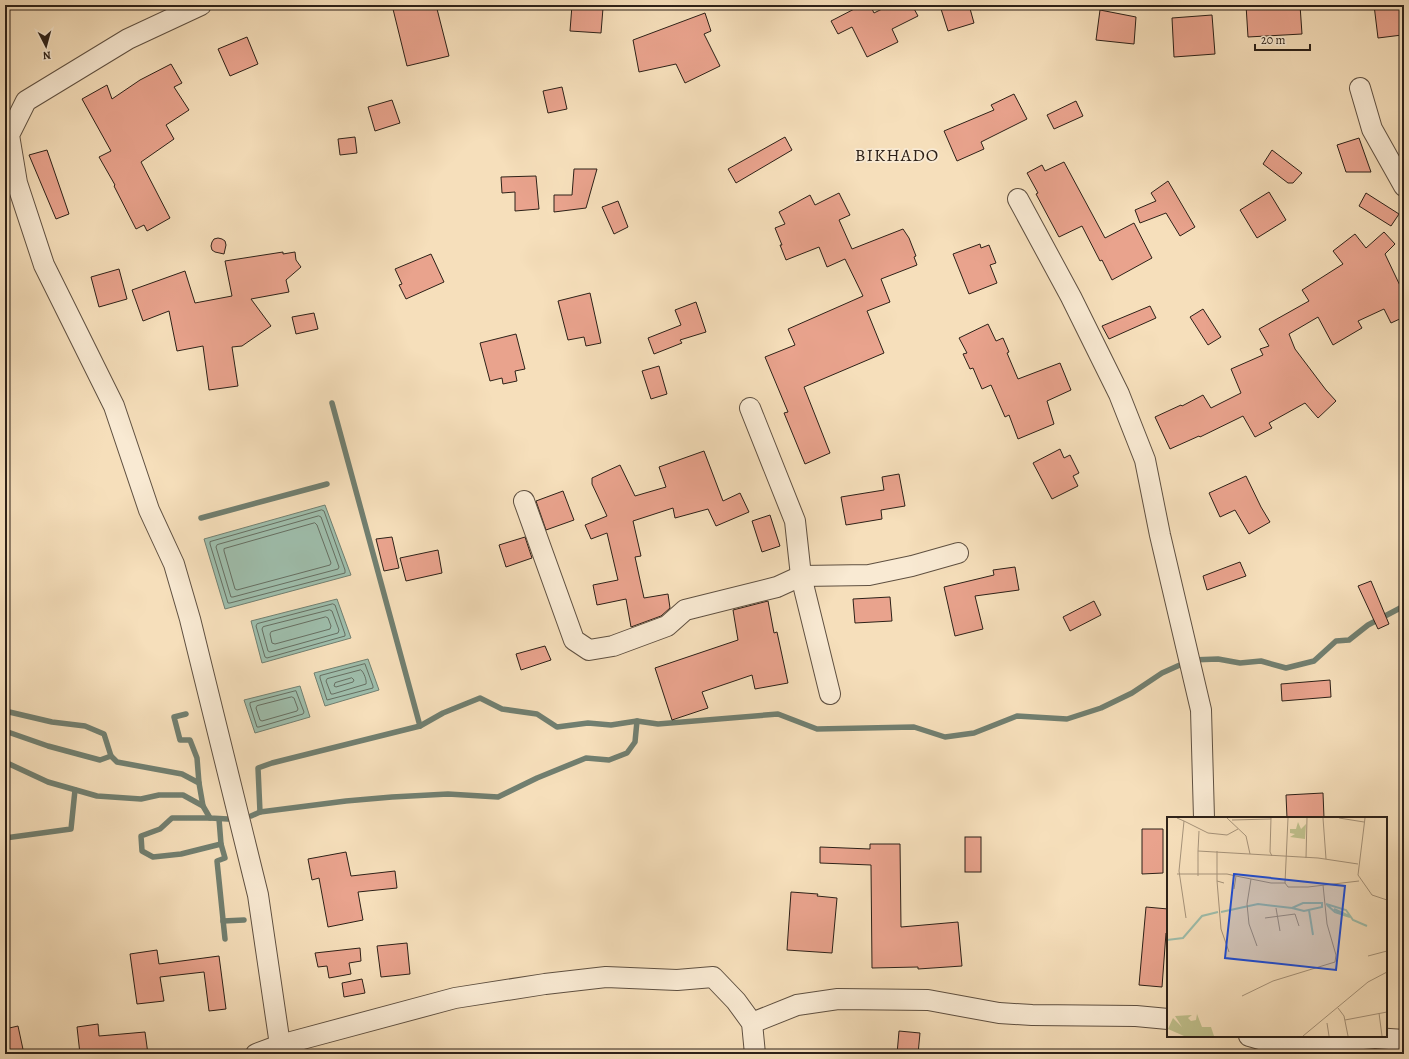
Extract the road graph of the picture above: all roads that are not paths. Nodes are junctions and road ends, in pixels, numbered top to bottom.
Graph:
1 (201, 5) edge
2 (1360, 88) dead end
3 (1404, 186) edge
4 (1018, 199) dead end
5 (750, 408) dead end
6 (524, 501) dead end
7 (958, 553) dead end
8 (801, 576) junction
9 (830, 694) dead end
10 (1204, 817) edge
11 (1167, 1019) edge
12 (752, 1023) junction
13 (1252, 1037) edge
14 (1375, 1037) edge
15 (1404, 1040) edge
16 (280, 1045) junction
17 (256, 1054) edge
18 (755, 1054) edge

1 - 16 street
2 - 3 street
4 - 10 street
5 - 8 street
6 - 8 street
7 - 8 street
8 - 9 street
11 - 12 street
12 - 16 street
12 - 18 street
13 - 14 street
14 - 15 street
16 - 17 street

